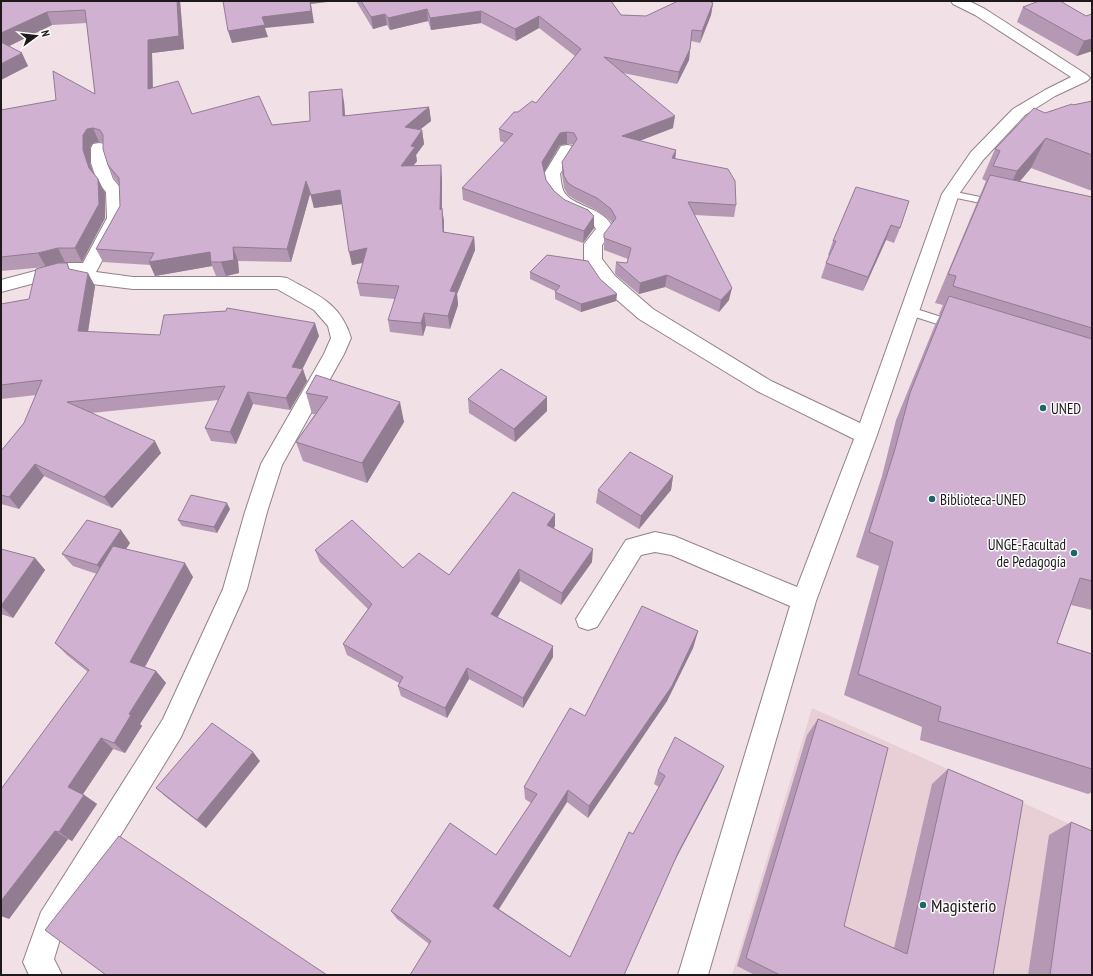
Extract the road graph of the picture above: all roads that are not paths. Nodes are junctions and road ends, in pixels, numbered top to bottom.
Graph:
1 (958, 1) edge
2 (1089, 79) edge
3 (99, 148) dead end
4 (567, 150) dead end
5 (951, 194) junction
6 (1003, 205) edge
7 (84, 277) junction
8 (1, 286) edge
9 (910, 311) junction
10 (963, 328) edge
11 (866, 435) junction
12 (804, 601) junction
13 (588, 619) dead end
14 (47, 975) edge
15 (693, 975) edge

1 - 2 street
2 - 5 street
3 - 7 street
4 - 11 street
5 - 6 lane
5 - 9 street
7 - 8 street
7 - 14 street
9 - 10 lane
9 - 11 street
11 - 12 street
12 - 13 street
12 - 15 street

